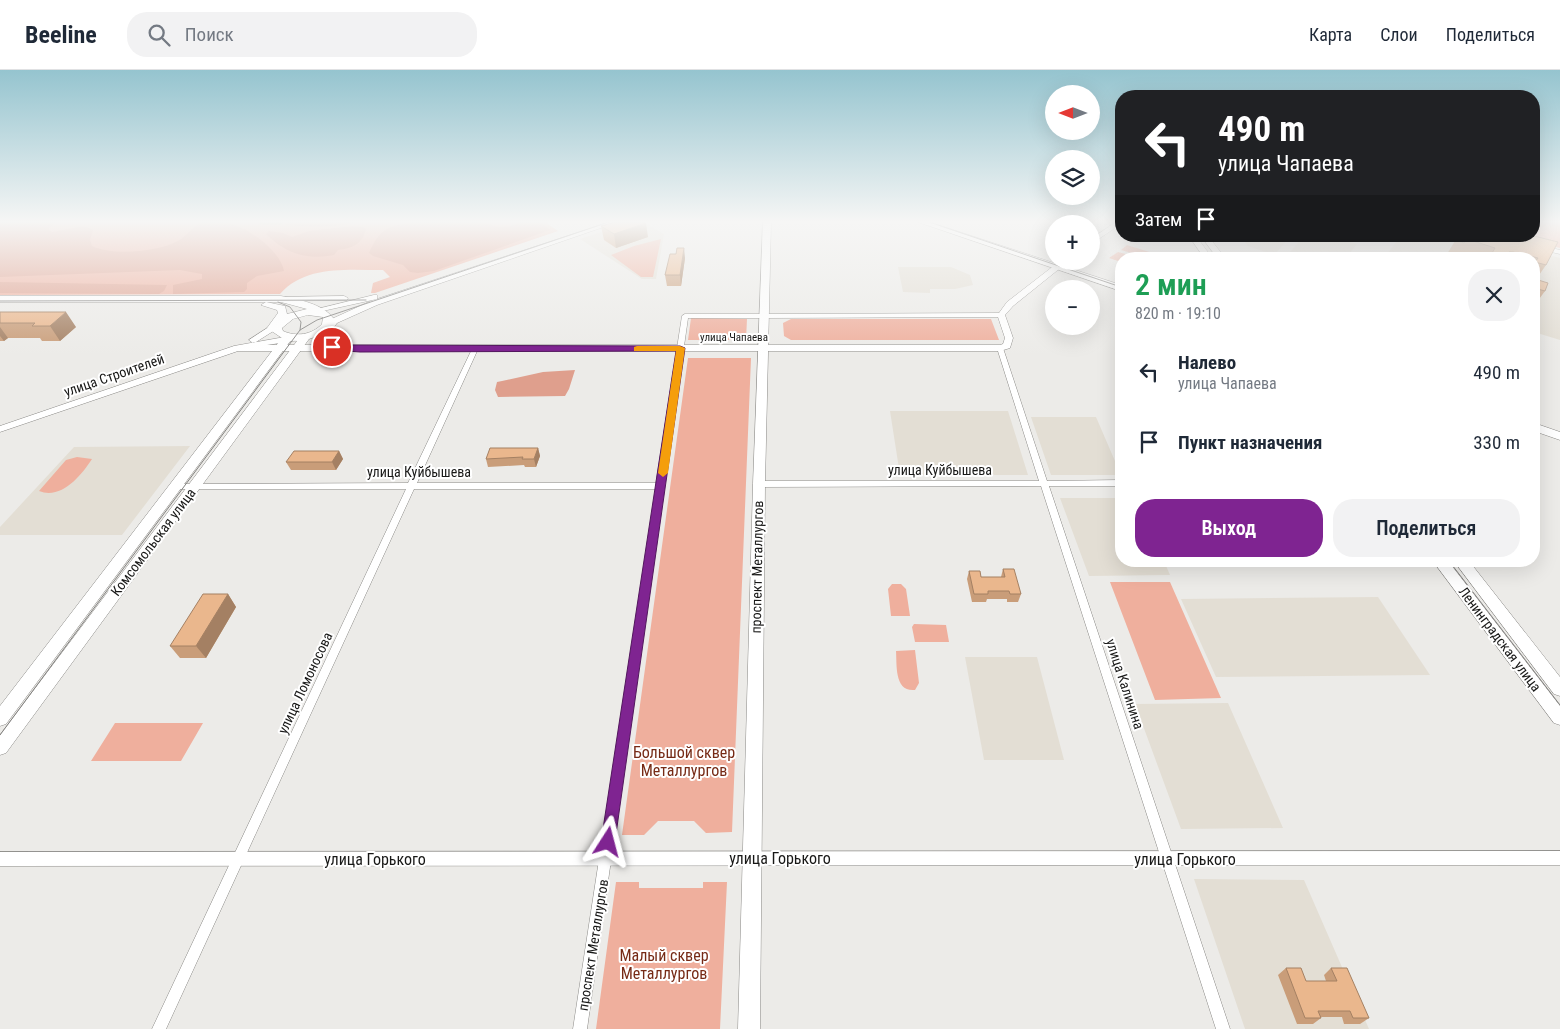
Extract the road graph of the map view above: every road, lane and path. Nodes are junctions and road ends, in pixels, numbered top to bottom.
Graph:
1 (464, 267) edge
2 (482, 267) edge
3 (766, 267) edge
4 (1050, 270) edge
5 (1076, 270) edge
6 (1079, 270) edge
7 (1115, 282) edge
8 (1115, 286) edge
9 (371, 298) junction
10 (0, 299) edge
11 (281, 299) junction
12 (23, 302) junction
13 (115, 303) junction
14 (0, 306) edge
15 (308, 312) joint
16 (1001, 315) junction
17 (765, 316) junction
18 (338, 319) junction
19 (279, 322) junction
20 (324, 323) junction
21 (292, 342) junction
22 (237, 348) junction
23 (680, 348) junction
24 (764, 348) junction
25 (1000, 348) junction
26 (338, 349) junction
27 (475, 349) junction
28 (0, 428) edge
29 (1540, 429) edge
30 (1560, 436) edge
31 (1115, 483) edge
32 (759, 484) junction
33 (1045, 484) junction
34 (177, 486) junction
35 (195, 486) junction
36 (412, 486) junction
37 (661, 486) junction
38 (1445, 567) edge
39 (1466, 567) edge
40 (1560, 689) edge
41 (1560, 718) edge
42 (0, 719) edge
43 (0, 748) edge
44 (606, 858) junction
45 (753, 858) junction
46 (1167, 858) junction
47 (1560, 858) edge
48 (0, 859) edge
49 (238, 859) junction
50 (159, 1029) edge
51 (580, 1029) edge
52 (749, 1029) edge
53 (1223, 1029) edge

1 - 9 street
2 - 18 street
3 - 17 main road, проспект Металлургов
4 - 16 street
5 - 8 main road
6 - 7 main road
9 - 11 street
9 - 20 street
10 - 12 main road
11 - 13 main road
11 - 20 main road
12 - 13 main road
12 - 14 main road
13 - 19 main road
15 - 19 main road
15 - 20 main road
16 - 17 street, улица Чапаева
16 - 25 street
17 - 23 street, проспект Металлургов
17 - 24 main road, проспект Металлургов
18 - 20 street
18 - 20 street
19 - 21 main road
19 - 22 street, улица Строителей
20 - 21 main road
20 - 26 street
21 - 22 street, улица Чапаева
21 - 26 street, улица Чапаева
21 - 34 main road, Комсомольская улица
21 - 35 main road, Комсомольская улица
22 - 28 street, улица Строителей
23 - 24 street, улица Чапаева
23 - 27 street, улица Чапаева
23 - 37 street, проспект Металлургов
24 - 25 street, улица Чапаева
24 - 32 main road, проспект Металлургов
25 - 33 street, улица Калинина
26 - 27 street, улица Чапаева
27 - 36 street, улица Ломоносова
29 - 30 main road
31 - 33 street, улица Куйбышева
32 - 33 street, улица Куйбышева
32 - 45 main road, проспект Металлургов
33 - 46 street, улица Калинина
34 - 35 street, улица Куйбышева
34 - 42 main road, Комсомольская улица
35 - 36 street, улица Куйбышева
35 - 43 main road, Комсомольская улица
36 - 37 street, улица Куйбышева
36 - 49 street, улица Ломоносова
37 - 44 street, проспект Металлургов
38 - 41 main road, Ленинградская улица
39 - 40 main road, Ленинградская улица
44 - 45 street, улица Горького
44 - 49 street, улица Горького
44 - 51 street, проспект Металлургов
45 - 46 street, улица Горького
45 - 52 main road, проспект Металлургов
46 - 47 street, улица Горького
46 - 53 street, улица Калинина
48 - 49 street, улица Горького
49 - 50 street, улица Ломоносова

